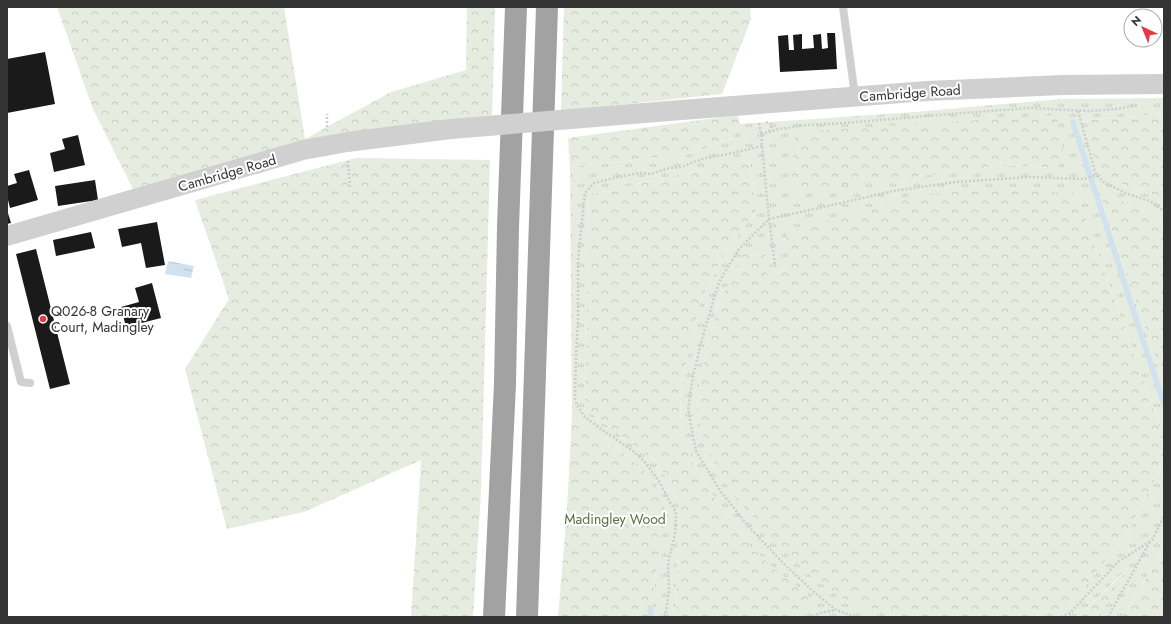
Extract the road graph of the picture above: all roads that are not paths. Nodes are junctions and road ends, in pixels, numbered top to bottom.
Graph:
1 (516, 7) edge
2 (546, 7) edge
3 (843, 7) edge
4 (1164, 84) edge
5 (855, 97) junction
6 (7, 236) edge
7 (7, 326) edge
8 (30, 383) dead end
9 (494, 617) edge
10 (527, 617) edge

1 - 9 highway
2 - 10 highway
3 - 5 lane
4 - 5 street, Cambridge Road
5 - 6 street, Cambridge Road, bridge
7 - 8 lane

